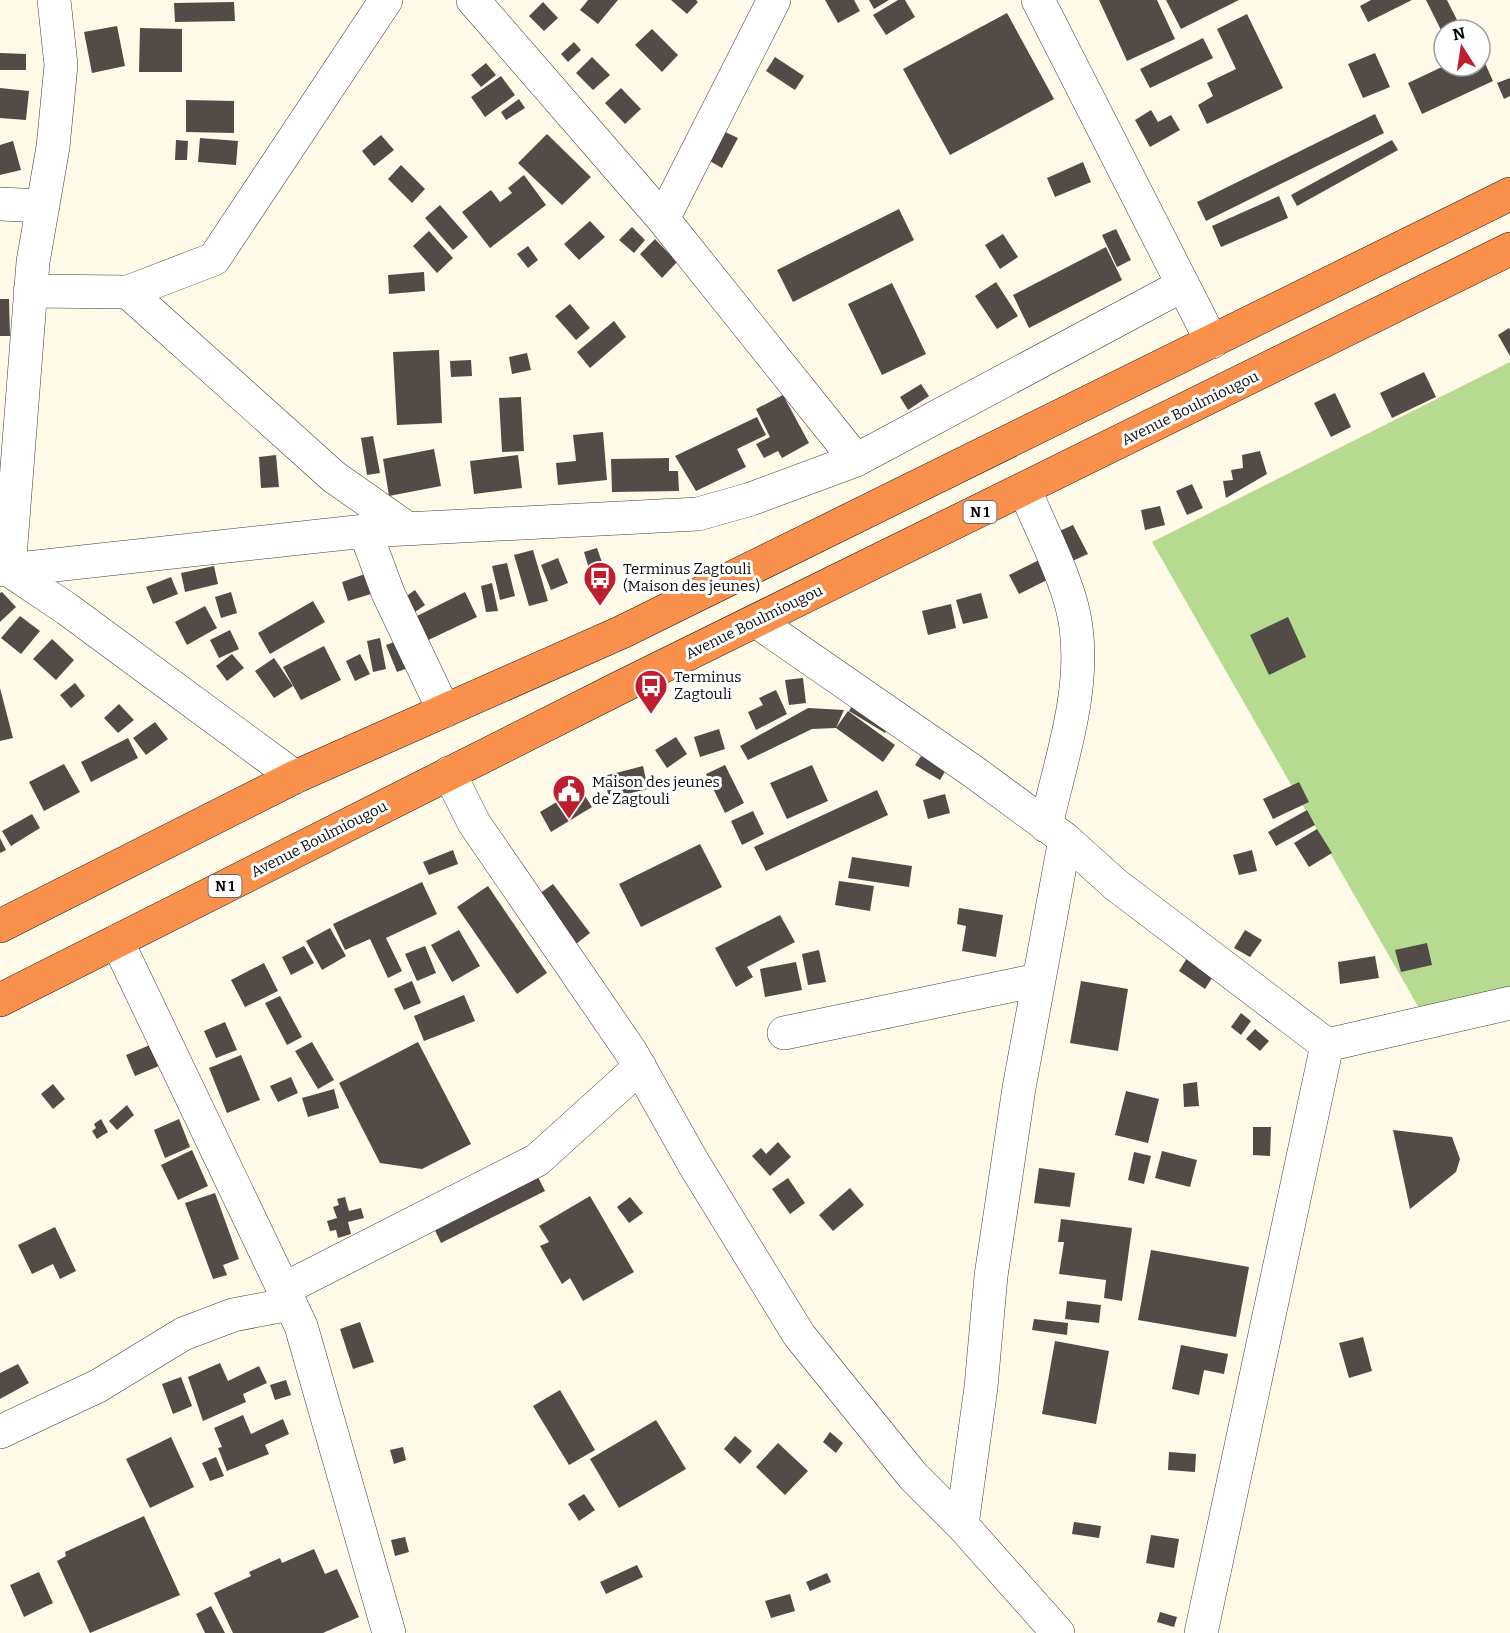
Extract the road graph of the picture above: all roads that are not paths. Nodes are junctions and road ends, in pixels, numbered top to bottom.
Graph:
1 (54, 0) edge
2 (386, 0) edge
3 (472, 0) edge
4 (774, 0) edge
5 (1038, 0) edge
6 (1510, 194) edge
7 (0, 204) edge
8 (43, 206) junction
9 (663, 219) junction
10 (1510, 249) edge
11 (1183, 285) junction
12 (30, 291) junction
13 (128, 292) junction
14 (1212, 342) junction
15 (856, 460) junction
16 (1024, 490) junction
17 (408, 529) junction
18 (366, 531) junction
19 (4, 570) edge
20 (756, 621) junction
21 (444, 711) junction
22 (449, 773) junction
23 (295, 777) junction
24 (1055, 833) junction
25 (0, 926) edge
26 (117, 941) junction
27 (1038, 980) junction
28 (0, 1000) edge
29 (1510, 1003) edge
30 (784, 1033) dead end
31 (1327, 1045) junction
32 (640, 1068) junction
33 (287, 1296) junction
34 (0, 1432) edge
35 (962, 1524) junction
36 (389, 1633) edge
37 (1058, 1633) edge
38 (1201, 1633) edge

1 - 8 street
2 - 13 street
3 - 9 street
4 - 9 street
5 - 11 street
6 - 14 highway
7 - 8 street
8 - 12 street
9 - 15 street
10 - 16 highway, Avenue Boulmiougou / N 1
11 - 14 street
11 - 15 street
12 - 13 street
12 - 19 street
13 - 17 street
14 - 21 highway
15 - 17 street
16 - 20 highway, Avenue Boulmiougou / N 1
16 - 24 street
17 - 18 street
18 - 19 street
18 - 21 street
19 - 23 street
20 - 22 highway, Avenue Boulmiougou / N 1
20 - 24 street
21 - 23 highway
22 - 26 highway, Avenue Boulmiougou / N 1
22 - 32 street
23 - 25 highway
24 - 27 street
24 - 31 street
26 - 28 highway, Avenue Boulmiougou / N 1
26 - 33 street
27 - 30 street
27 - 35 street
29 - 31 street
31 - 38 street
32 - 33 street
32 - 35 street
33 - 34 street
33 - 36 street
35 - 37 street

